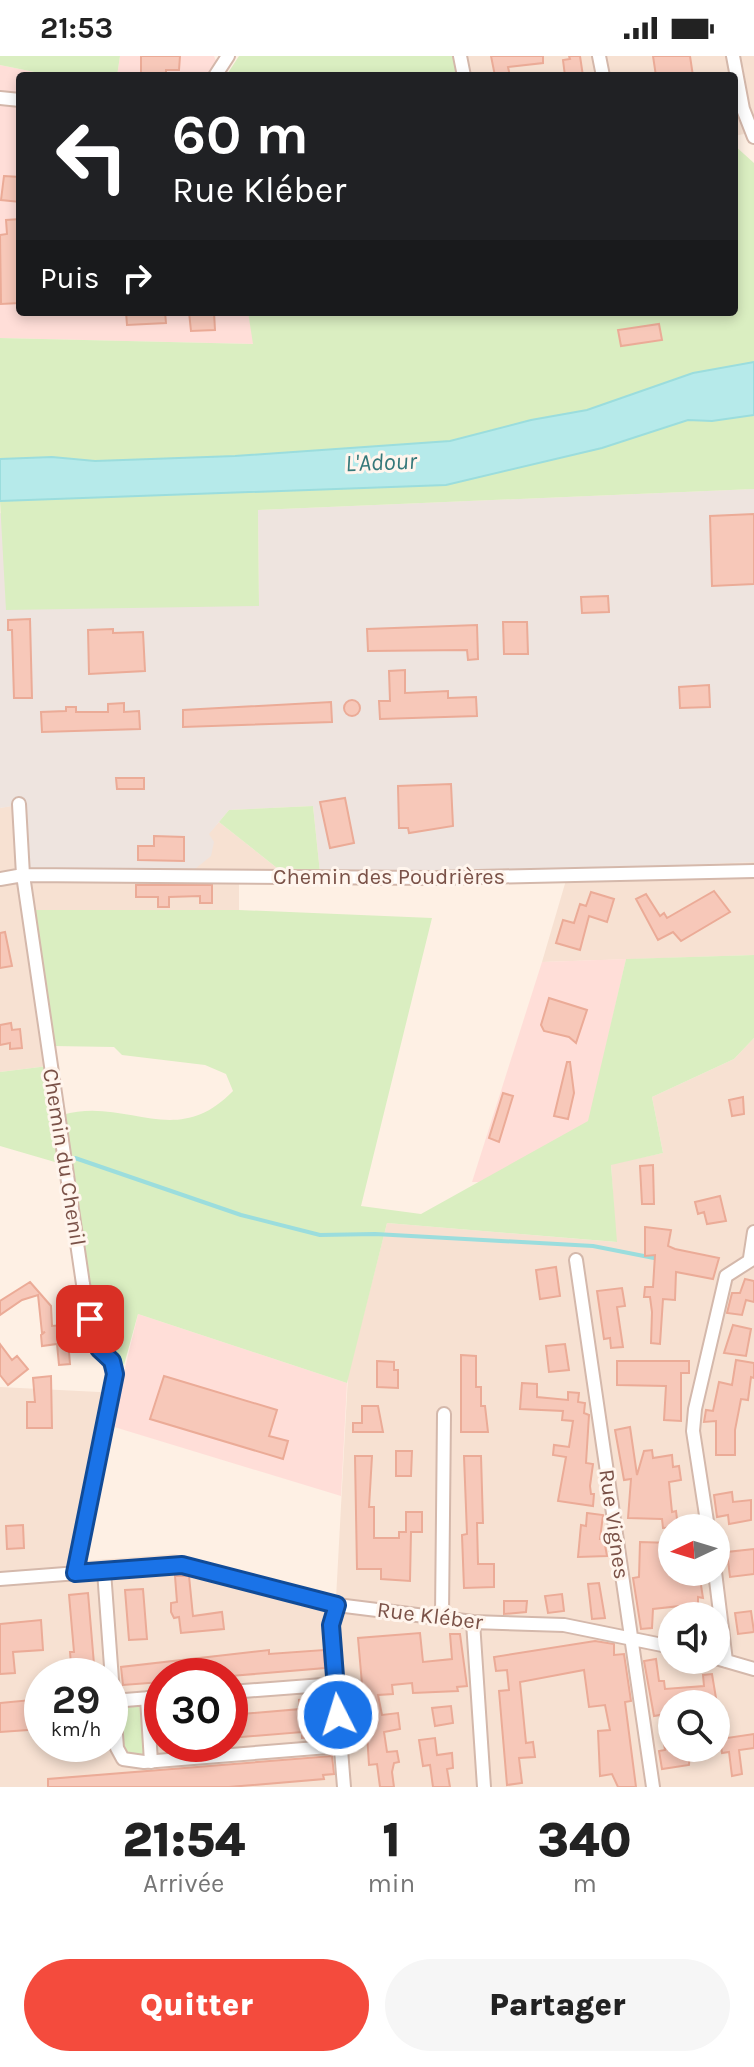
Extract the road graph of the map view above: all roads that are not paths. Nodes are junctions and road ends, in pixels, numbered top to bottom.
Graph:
1 (738, 74) edge
2 (748, 109) edge
3 (751, 132) edge
4 (19, 804) dead end
5 (754, 871) edge
6 (23, 875) junction
7 (0, 879) edge
8 (754, 1232) edge
9 (752, 1258) edge
10 (576, 1260) dead end
11 (444, 1414) dead end
12 (706, 1514) edge
13 (104, 1571) junction
14 (75, 1573) junction
15 (0, 1579) edge
16 (337, 1605) junction
17 (442, 1616) junction
18 (473, 1622) junction
19 (631, 1637) junction
20 (658, 1644) edge
21 (110, 1658) edge
22 (730, 1662) edge
23 (754, 1669) edge
24 (336, 1684) junction
25 (248, 1691) edge
26 (341, 1746) junction
27 (248, 1754) edge
28 (344, 1787) edge
29 (484, 1787) edge
30 (653, 1787) edge

1 - 2 street
2 - 3 street
4 - 6 street
5 - 6 street, Chemin des Poudrières
6 - 7 street, Chemin des Poudrières
6 - 14 street, Chemin du Chenil
8 - 9 street
9 - 12 street
10 - 19 street, Rue Vignes
11 - 17 street
13 - 14 street, Rue Kléber
13 - 16 street, Rue Kléber
13 - 21 street
14 - 15 street, Rue Kléber
16 - 17 street, Rue Kléber
16 - 24 street
17 - 18 street, Rue Kléber
18 - 19 street, Rue Kléber
18 - 29 street
19 - 20 street, Rue Kléber
19 - 30 street, Rue Vignes
22 - 23 street
24 - 25 street
24 - 26 street
26 - 27 street
26 - 28 street

